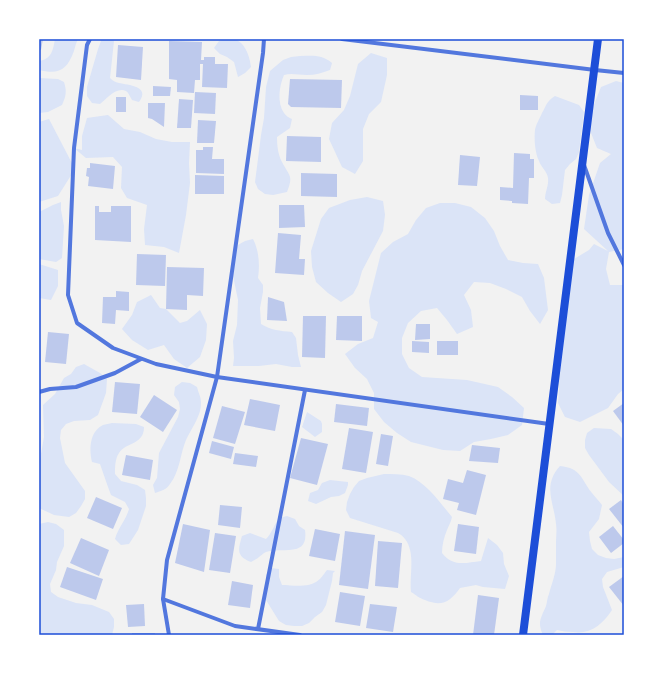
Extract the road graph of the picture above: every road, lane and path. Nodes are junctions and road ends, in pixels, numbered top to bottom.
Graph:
1 (90, 39) edge
2 (264, 39) edge
3 (342, 39) edge
4 (598, 39) edge
5 (595, 70) junction
6 (624, 73) edge
7 (583, 164) junction
8 (624, 265) edge
9 (141, 359) junction
10 (217, 377) junction
11 (305, 390) junction
12 (39, 392) edge
13 (550, 424) junction
14 (163, 599) junction
15 (258, 629) junction
16 (169, 635) edge
17 (300, 635) edge
18 (523, 635) edge

1 - 9 street
2 - 10 street
3 - 5 street
4 - 5 main road
5 - 6 street
5 - 7 main road
7 - 8 street
7 - 13 main road
9 - 10 street
9 - 12 street
10 - 11 street
10 - 14 street
11 - 13 street
11 - 15 street
13 - 18 main road
14 - 15 street
14 - 16 street
15 - 17 street

